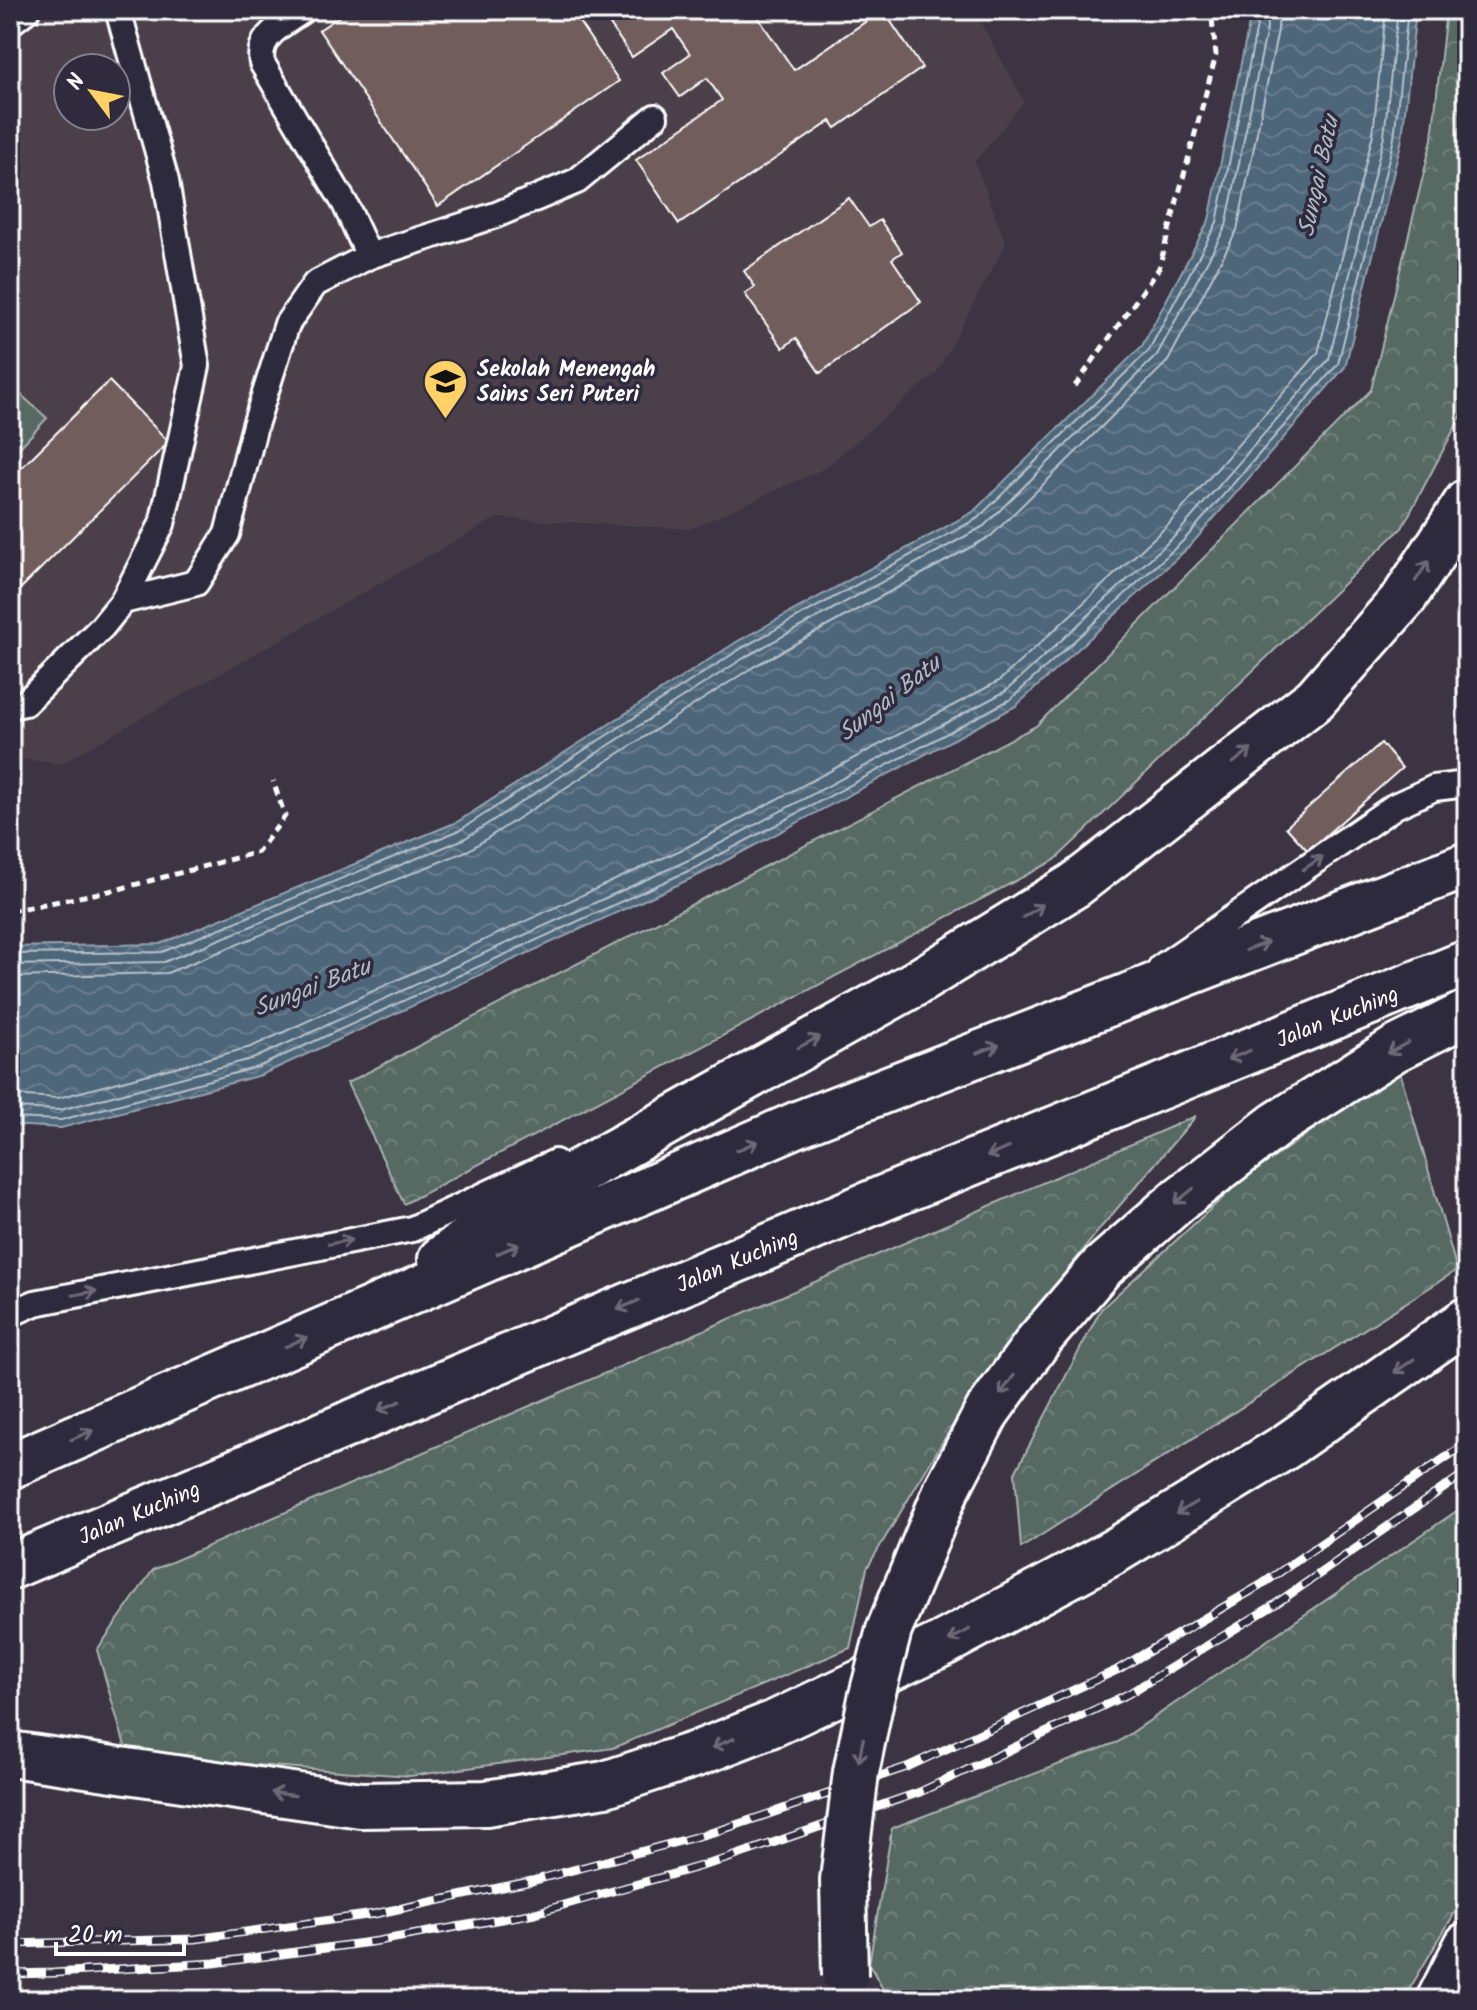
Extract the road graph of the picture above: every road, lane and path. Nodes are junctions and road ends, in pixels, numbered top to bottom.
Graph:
1 (27, 10) edge
2 (118, 10) edge
3 (303, 10) edge
4 (1211, 10) edge
5 (10, 23) edge
6 (655, 117) dead end
7 (369, 256) junction
8 (1075, 386) dead end
9 (1467, 502) edge
10 (123, 601) junction
11 (10, 706) edge
12 (273, 781) dead end
13 (1467, 784) edge
14 (1467, 865) edge
15 (10, 911) edge
16 (1467, 963) edge
17 (1110, 1002) junction
18 (1467, 1013) edge
19 (765, 1065) junction
20 (385, 1302) junction
21 (10, 1314) edge
22 (1467, 1320) edge
23 (10, 1466) edge
24 (10, 1567) edge
25 (10, 1754) edge
26 (1467, 1945) edge
27 (848, 1988) edge
28 (1439, 2000) edge

1 - 5 lane
2 - 10 lane
3 - 7 lane
4 - 8 path
6 - 7 lane
7 - 10 lane
19 -> 9 highway
10 - 11 lane
12 - 15 path
17 -> 13 lane
17 -> 14 highway
16 -> 24 highway, Jalan Kuching
20 -> 17 highway
18 -> 27 highway, bridge
19 - 20 highway
21 -> 19 lane
23 -> 20 highway
22 -> 25 highway
26 - 28 highway

